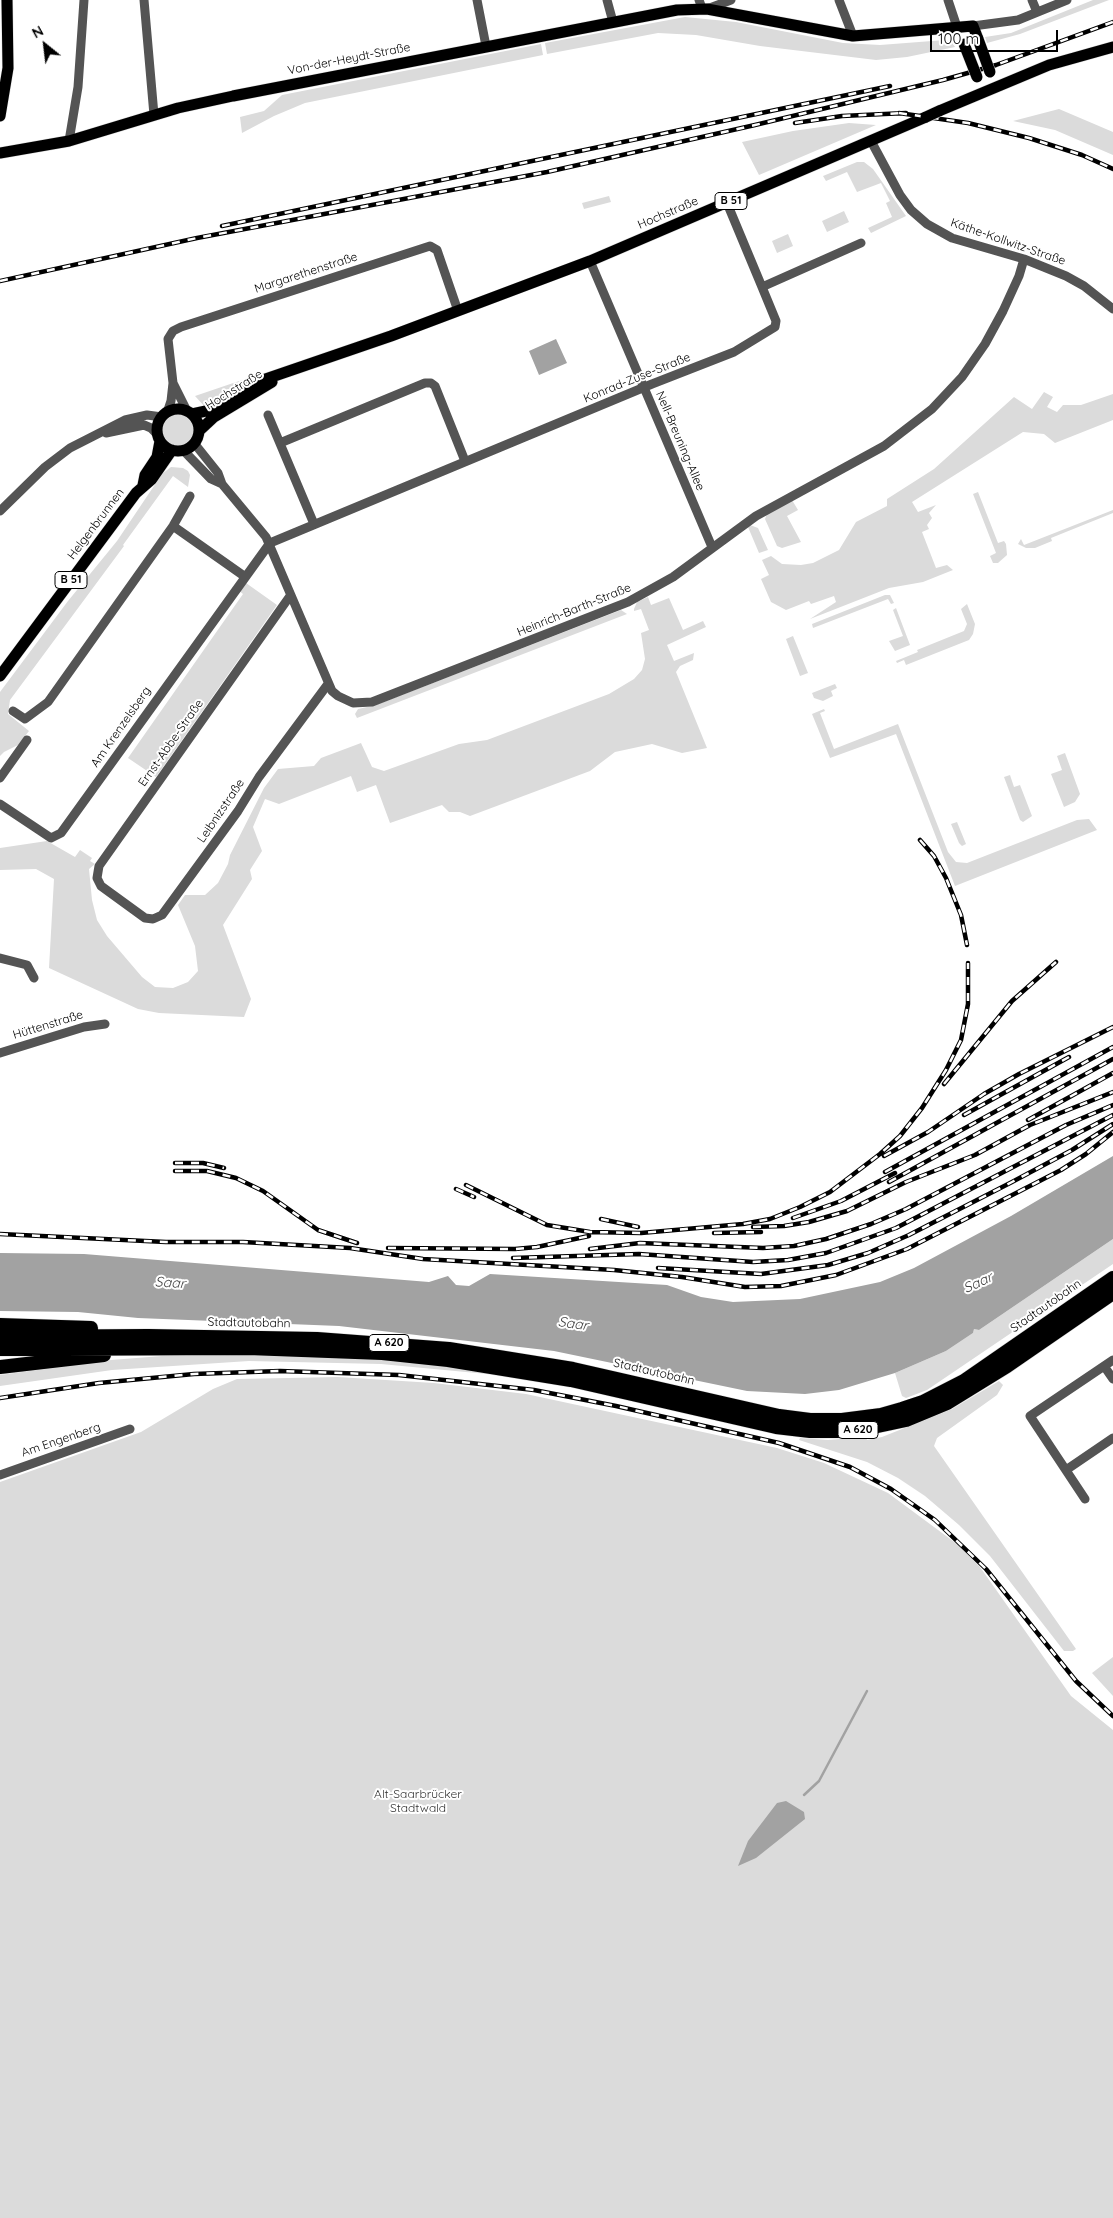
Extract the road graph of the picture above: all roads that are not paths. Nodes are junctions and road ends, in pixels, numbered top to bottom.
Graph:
1 (7, 0) edge
2 (84, 0) edge
3 (144, 0) edge
4 (477, 0) edge
5 (607, 0) edge
6 (731, 0) edge
7 (839, 0) edge
8 (948, 0) edge
9 (1032, 0) edge
10 (1067, 0) edge
11 (702, 6) edge
12 (1037, 12) junction
13 (613, 22) junction
14 (974, 26) junction
15 (958, 27) junction
16 (853, 36) junction
17 (486, 46) junction
18 (1113, 47) edge
19 (995, 86) junction
20 (982, 92) junction
21 (154, 115) junction
22 (0, 116) edge
23 (69, 140) junction
24 (871, 141) junction
25 (0, 153) edge
26 (727, 203) junction
27 (861, 244) dead end
28 (1024, 259) junction
29 (590, 261) junction
30 (762, 288) junction
31 (1113, 308) edge
32 (458, 312) junction
33 (285, 373) junction
34 (173, 383) junction
35 (643, 388) junction
36 (189, 413) junction
37 (164, 415) junction
38 (268, 415) dead end
39 (199, 431) junction
40 (99, 434) junction
41 (158, 437) junction
42 (280, 443) junction
43 (194, 444) junction
44 (177, 450) junction
45 (465, 462) junction
46 (222, 484) junction
47 (143, 485) junction
48 (190, 496) dead end
49 (0, 511) edge
50 (314, 524) junction
51 (173, 526) junction
52 (270, 543) junction
53 (712, 547) junction
54 (244, 576) junction
55 (290, 596) junction
56 (0, 676) edge
57 (328, 684) junction
58 (13, 711) dead end
59 (27, 740) dead end
60 (0, 778) edge
61 (0, 804) edge
62 (122, 902) joint
63 (0, 958) edge
64 (34, 978) dead end
65 (105, 1024) dead end
66 (0, 1053) edge
67 (1113, 1278) edge
68 (1113, 1293) edge
69 (0, 1325) edge
70 (0, 1337) edge
71 (148, 1342) junction
72 (0, 1348) edge
73 (1113, 1360) edge
74 (1104, 1366) junction
75 (0, 1367) edge
76 (1113, 1379) edge
77 (130, 1429) dead end
78 (1113, 1438) edge
79 (1066, 1470) junction
80 (0, 1475) edge
81 (1085, 1500) dead end

1 - 22 main road
2 - 23 street
3 - 21 street
4 - 17 street
5 - 13 street
6 - 11 street, Von-der-Heydt-Straße
7 - 16 street
8 - 15 street
9 - 12 street
10 - 12 street
11 - 13 main road, Von-der-Heydt-Straße
11 - 16 main road, Von-der-Heydt-Straße
12 - 14 street
13 - 17 main road, Von-der-Heydt-Straße
14 - 15 main road, Von-der-Heydt-Straße
14 - 19 main road, bridge
15 - 16 main road, Von-der-Heydt-Straße
15 - 20 main road, bridge
17 - 21 main road, Von-der-Heydt-Straße
18 - 19 main road, Hochstraße / B 51
19 - 20 main road, Hochstraße / B 51
20 - 24 main road, Hochstraße / B 51, bridge
21 - 23 main road, Von-der-Heydt-Straße
23 - 25 main road, Von-der-Heydt-Straße
24 - 26 main road, Hochstraße / B 51
24 - 28 street, Käthe-Kollwitz-Straße
26 - 29 main road, Hochstraße / B 51
26 - 30 street, Konrad-Zuse-Straße
27 - 30 street
28 - 31 street, Käthe-Kollwitz-Straße
28 - 53 street, Heinrich-Barth-Straße
29 - 32 main road, Hochstraße / B 51
29 - 35 street, Nell-Breuning-Allee
30 - 35 street, Konrad-Zuse-Straße
32 - 33 main road, Hochstraße / B 51
32 - 34 street, Margarethenstraße
33 - 36 main road, Hochstraße / B 51
33 - 39 main road, Hochstraße / B 51
34 - 36 street, Margarethenstraße
34 - 37 street, Margarethenstraße
35 - 45 street, Konrad-Zuse-Straße
35 - 53 street, Nell-Breuning-Allee
36 - 37 main road, B 51
36 - 39 main road
37 - 40 street
37 - 41 main road, B 51
38 - 42 street
39 - 43 main road, B 51
40 - 41 street
40 - 49 street
41 - 44 main road
41 - 47 main road, Helgenbrunnen / B 51
42 - 45 street
42 - 50 street
43 - 44 main road, B 51
43 - 46 street, Heinrich-Barth-Straße
44 - 46 street, Heinrich-Barth-Straße
44 - 47 main road, Helgenbrunnen / B 51
45 - 50 street, Konrad-Zuse-Straße
46 - 52 street, Heinrich-Barth-Straße
47 - 56 main road, Helgenbrunnen / B 51
48 - 51 street
50 - 52 street, Konrad-Zuse-Straße
51 - 54 street
51 - 58 street
52 - 54 street, Am Krenzelsberg
52 - 55 street, Heinrich-Barth-Straße
53 - 57 street, Heinrich-Barth-Straße
54 - 61 street, Am Krenzelsberg
55 - 57 street, Heinrich-Barth-Straße
55 - 62 street, Ernst-Abbe-Straße
57 - 62 street, Leibnizstraße
59 - 60 street
63 - 64 street
65 - 66 street, Hüttenstraße
67 - 71 highway, Stadtautobahn / A 620
68 - 71 highway, Stadtautobahn / A 620
69 - 71 highway
70 - 71 highway, A 620
71 - 72 highway, A 620
71 - 75 highway
73 - 74 street
74 - 76 street
74 - 79 street
77 - 80 street, Am Engenberg
78 - 79 street
79 - 81 street

